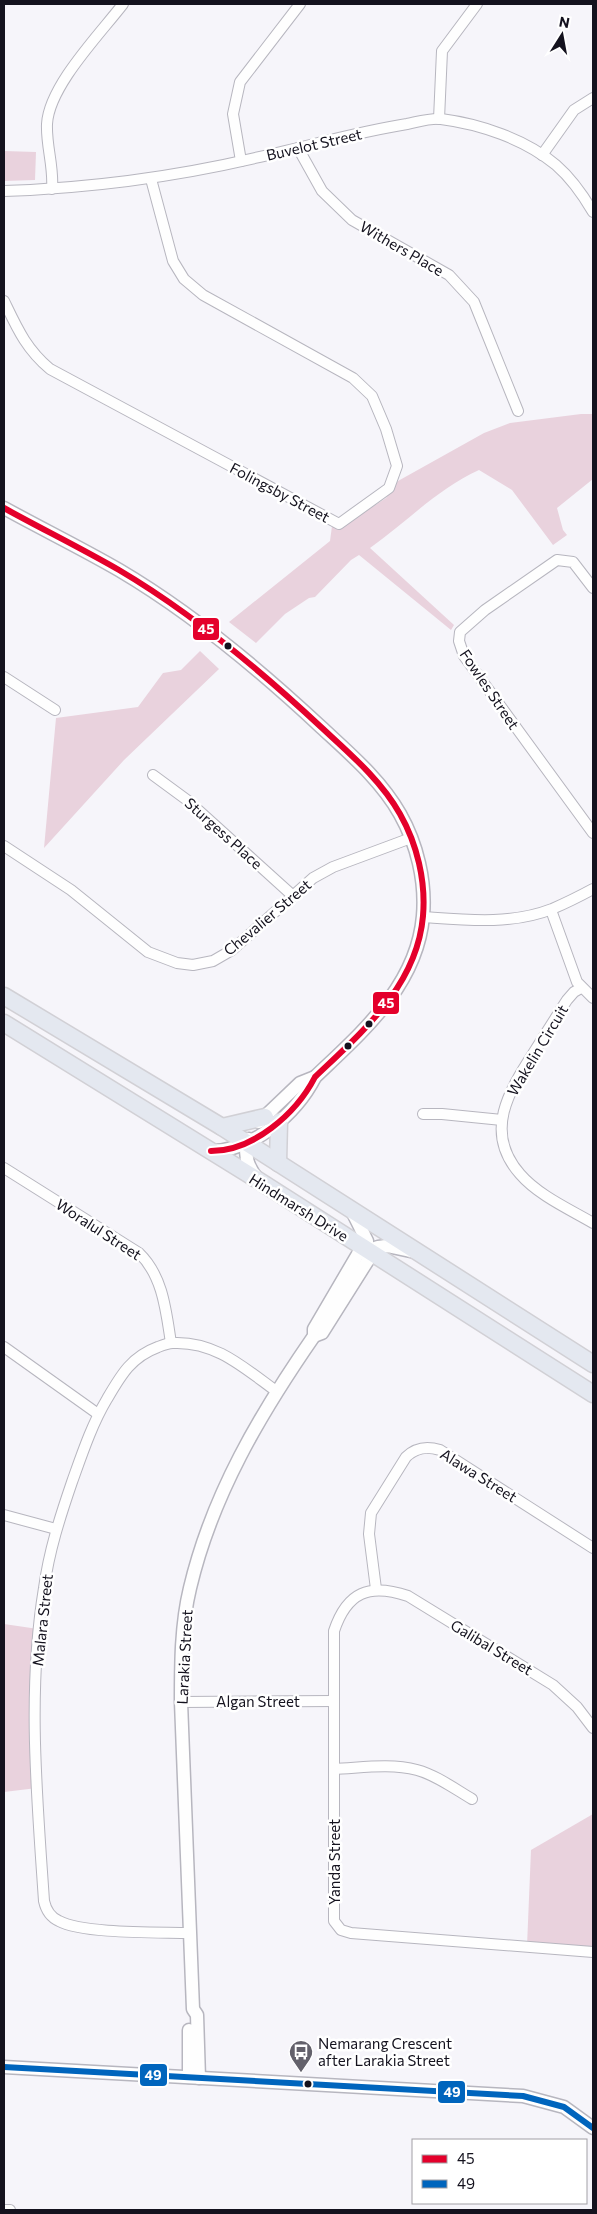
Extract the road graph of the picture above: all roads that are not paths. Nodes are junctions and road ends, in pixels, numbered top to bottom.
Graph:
1 (123, 4) edge
2 (300, 4) edge
3 (477, 4) edge
4 (593, 98) edge
5 (439, 119) junction
6 (298, 148) junction
7 (542, 155) junction
8 (241, 162) junction
9 (151, 179) junction
10 (52, 189) junction
11 (4, 191) edge
12 (593, 212) edge
13 (4, 301) edge
14 (518, 411) dead end
15 (4, 508) edge
16 (593, 588) edge
17 (4, 677) edge
18 (54, 710) dead end
19 (153, 775) dead end
20 (593, 833) edge
21 (411, 838) junction
22 (4, 846) edge
23 (593, 889) edge
24 (292, 895) junction
25 (551, 910) junction
26 (423, 917) junction
27 (581, 988) junction
28 (4, 996) edge
29 (593, 998) edge
30 (4, 1023) edge
31 (423, 1114) dead end
32 (272, 1120) junction
33 (502, 1120) junction
34 (222, 1127) junction
35 (247, 1143) junction
36 (210, 1151) junction
37 (278, 1163) junction
38 (4, 1168) edge
39 (261, 1182) junction
40 (352, 1211) junction
41 (593, 1223) edge
42 (367, 1250) junction
43 (417, 1252) junction
44 (171, 1343) junction
45 (4, 1347) edge
46 (593, 1364) edge
47 (276, 1390) junction
48 (593, 1394) edge
49 (98, 1414) junction
50 (4, 1514) edge
51 (56, 1528) junction
52 (593, 1548) edge
53 (376, 1589) junction
54 (334, 1701) junction
55 (181, 1702) junction
56 (593, 1728) edge
57 (334, 1769) junction
58 (472, 1799) dead end
59 (189, 1933) junction
60 (593, 1952) edge
61 (4, 2066) edge
62 (194, 2077) junction
63 (593, 2128) edge
64 (4, 2210) edge
65 (10, 2210) edge

1 - 10 street
2 - 8 street
3 - 5 street
4 - 7 street
5 - 6 street, Buvelot Street
5 - 7 street, Buvelot Street
6 - 8 street, Buvelot Street
6 - 14 street, Withers Place
7 - 12 street, Buvelot Street
8 - 9 street, Buvelot Street
9 - 10 street, Buvelot Street
9 - 13 street, Folingsby Street
10 - 11 street, Buvelot Street
15 - 21 street
16 - 20 street, Fowles Street
17 - 18 street
19 - 24 street, Sturgess Place
21 - 24 street, Chevalier Street
21 - 26 street
22 - 24 street, Chevalier Street
23 - 25 street
25 - 26 street
25 - 27 street
26 - 32 street
27 - 29 street
27 - 33 street, Wakelin Circuit
28 - 34 main road, Hindmarsh Drive
30 - 36 main road, Hindmarsh Drive
31 - 33 street
32 - 34 main road
32 - 35 street
32 - 37 main road
33 - 41 street, Wakelin Circuit
34 - 35 main road, Hindmarsh Drive
35 - 36 street
35 - 37 main road, Hindmarsh Drive
35 - 39 street
36 - 39 main road, Hindmarsh Drive
37 - 40 main road, Hindmarsh Drive
38 - 44 street, Woralul Street
39 - 42 main road, Hindmarsh Drive
40 - 42 street
40 - 43 main road, Hindmarsh Drive
42 - 43 street
42 - 47 street, Larakia Street
42 - 48 main road, Hindmarsh Drive
43 - 46 main road, Hindmarsh Drive
44 - 47 street, Malara Street
44 - 49 street, Malara Street
45 - 49 street
47 - 55 street, Larakia Street
49 - 51 street, Malara Street
50 - 51 street
51 - 59 street, Malara Street
52 - 53 street, Alawa Street
53 - 54 street, Yanda Street
53 - 56 street, Galibal Street
54 - 55 street, Algan Street
54 - 57 street, Yanda Street
55 - 59 street, Larakia Street
57 - 58 street
57 - 60 street, Yanda Street
59 - 62 street, Larakia Street
61 - 62 street
62 - 63 street
64 - 65 street

